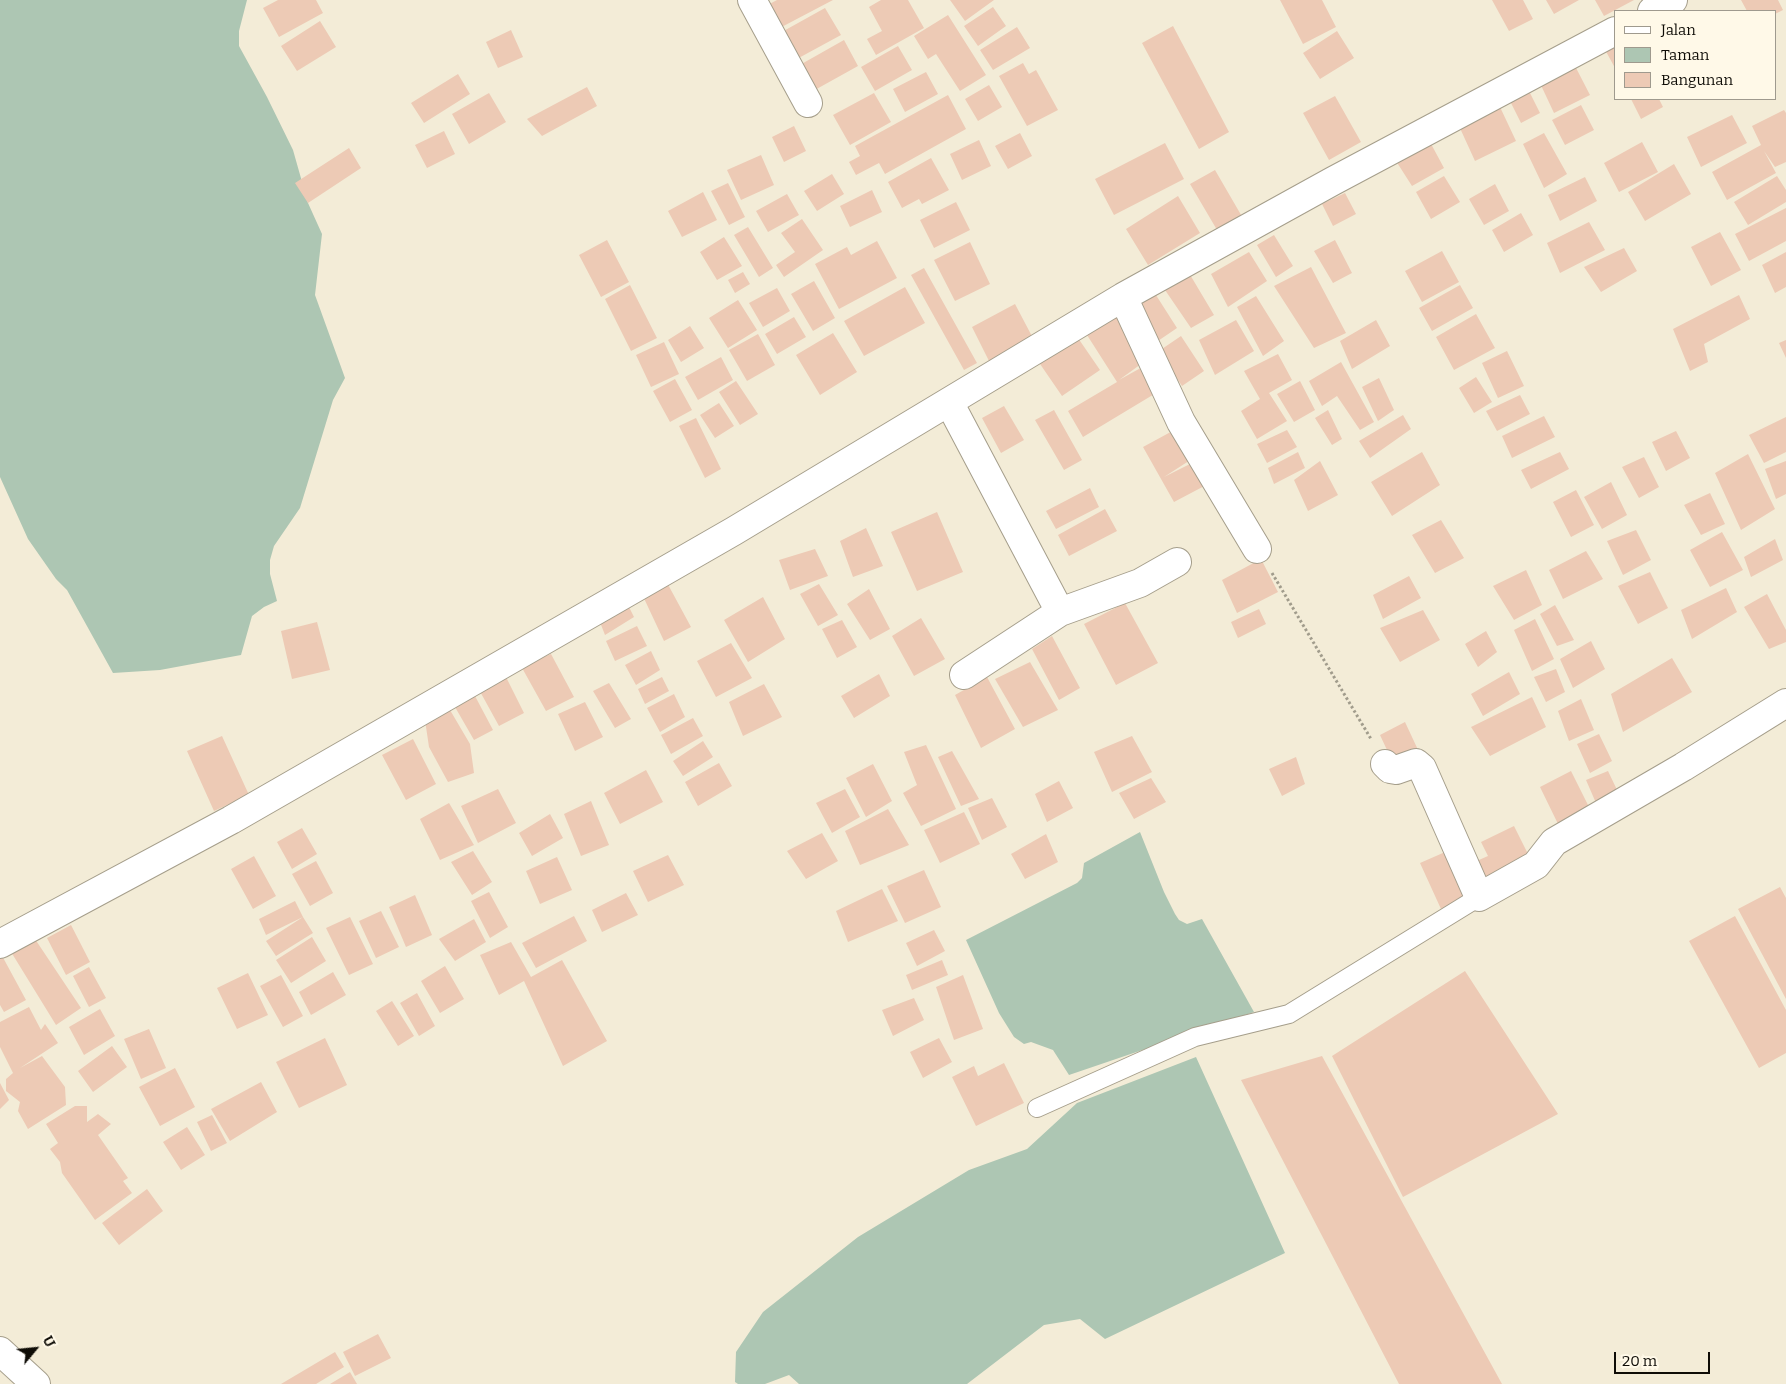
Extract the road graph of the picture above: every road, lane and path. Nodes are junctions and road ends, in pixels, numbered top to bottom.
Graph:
1 (752, 0) edge
2 (1673, 0) edge
3 (1654, 10) edge
4 (1614, 32) edge
5 (808, 102) dead end
6 (1122, 297) junction
7 (949, 402) junction
8 (1257, 548) joint
9 (1177, 562) dead end
10 (1060, 612) junction
11 (964, 675) dead end
12 (1786, 703) edge
13 (1385, 764) joint
14 (1479, 897) junction
15 (0, 944) edge
16 (1037, 1108) dead end
17 (0, 1351) edge
18 (36, 1384) edge

1 - 5 street
2 - 3 street
4 - 6 street
6 - 7 street
6 - 8 street
7 - 10 street
7 - 15 street
8 - 13 path
9 - 10 street
10 - 11 street
12 - 14 street
13 - 14 street
14 - 16 lane
17 - 18 street

